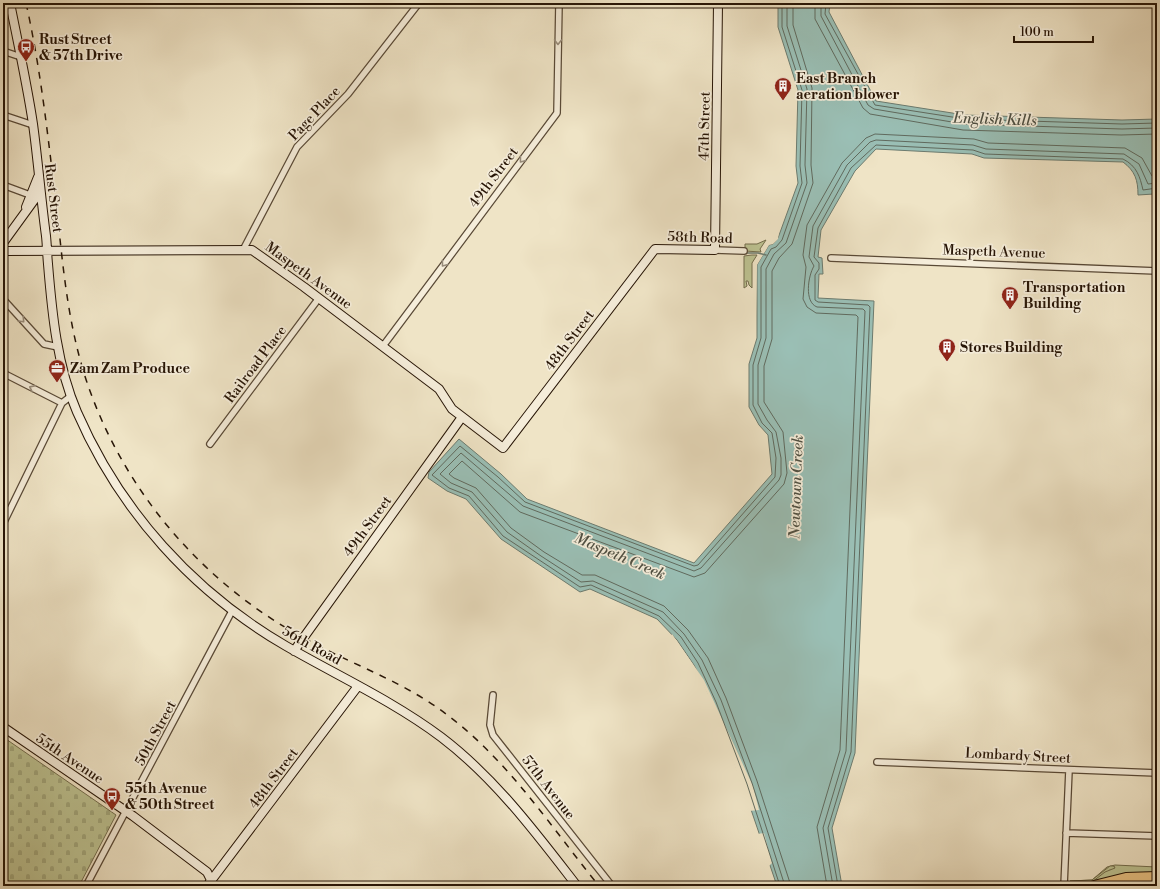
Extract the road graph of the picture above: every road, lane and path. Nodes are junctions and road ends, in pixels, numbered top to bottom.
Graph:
1 (10, 3) edge
2 (419, 3) edge
3 (559, 3) edge
4 (718, 3) edge
5 (3, 51) edge
6 (21, 57) junction
7 (3, 115) edge
8 (33, 125) junction
9 (38, 176) junction
10 (3, 185) edge
11 (40, 192) junction
12 (30, 194) junction
13 (22, 217) junction
14 (3, 243) edge
15 (655, 249) joint
16 (243, 250) junction
17 (715, 250) junction
18 (3, 251) edge
19 (744, 251) dead end
20 (47, 252) junction
21 (831, 258) dead end
22 (1157, 271) edge
23 (319, 298) junction
24 (3, 299) edge
25 (383, 346) junction
26 (58, 347) junction
27 (3, 373) edge
28 (71, 396) junction
29 (62, 402) junction
30 (462, 417) junction
31 (210, 444) dead end
32 (504, 448) joint
33 (3, 524) edge
34 (232, 611) junction
35 (294, 651) junction
36 (358, 686) junction
37 (493, 695) dead end
38 (3, 727) edge
39 (877, 762) dead end
40 (1069, 770) junction
41 (1157, 773) edge
42 (127, 812) junction
43 (1066, 833) junction
44 (1157, 836) edge
45 (1157, 877) edge
46 (1157, 883) edge
47 (211, 884) edge
48 (86, 886) edge
49 (577, 886) edge
50 (612, 886) edge
51 (1064, 886) edge
52 (1094, 886) edge
53 (1098, 886) edge

1 - 6 main road, Rust Street
2 - 16 street, Page Place
3 -> 25 street, 49th Street
4 - 17 main road, 47th Street
5 - 6 street
6 - 8 main road, Rust Street
7 - 8 street
8 - 9 main road, Rust Street
9 - 11 main road, Rust Street
9 - 12 main road
10 - 12 street
11 - 13 main road
11 - 20 main road, Rust Street
12 - 13 main road
13 - 14 main road
15 - 17 main road, 58th Road
15 - 32 main road, 48th Street
16 - 20 main road, Maspeth Avenue
16 - 23 main road, Maspeth Avenue
17 - 19 street, 58th Road
18 - 20 main road, Maspeth Avenue
20 - 26 main road, Rust Street
21 - 22 street, Maspeth Avenue
23 - 25 main road, Maspeth Avenue
23 - 31 street, Railroad Place
24 -> 26 street
25 - 30 main road, Maspeth Avenue
26 - 28 main road, Rust Street
29 -> 27 street
28 - 29 street
28 - 34 main road, 56th Road
29 - 33 street
30 - 32 main road, Maspeth Avenue
30 - 35 main road, 49th Street
34 - 35 main road, 56th Road
34 - 42 street, 50th Street
35 - 36 main road, 56th Road
36 - 47 main road, 48th Street
36 - 49 main road, 56th Road
37 - 50 street, 57th Avenue
38 - 42 main road, 55th Avenue
39 - 40 street, Lombardy Street
40 - 41 street, Lombardy Street
40 - 43 street
42 - 47 main road, 55th Avenue
42 - 48 street, 50th Street
43 - 44 street
43 - 51 street
45 - 53 highway
46 - 53 highway
52 - 53 highway

